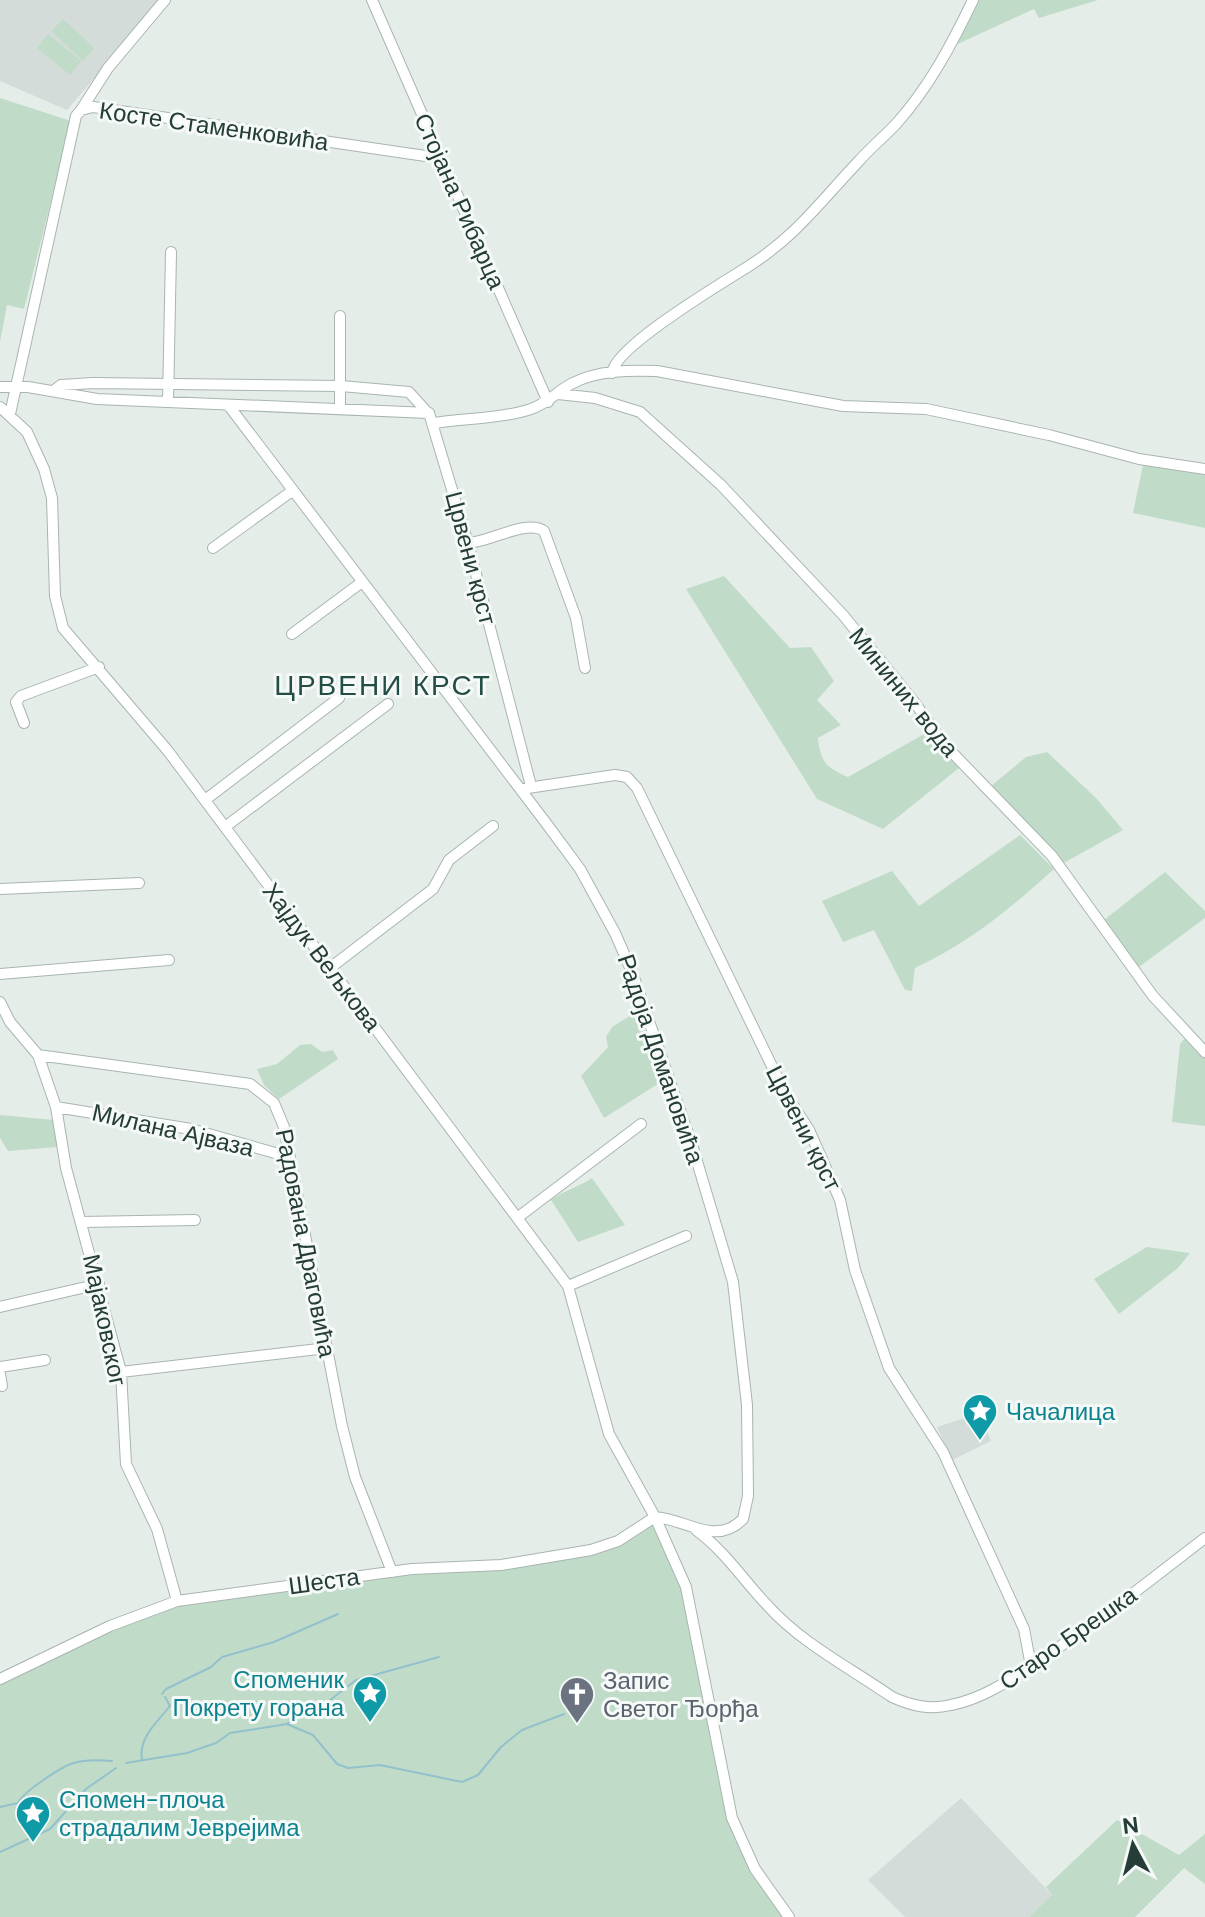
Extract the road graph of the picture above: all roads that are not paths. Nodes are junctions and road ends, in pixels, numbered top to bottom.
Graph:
1 (165, 0) edge
2 (372, 0) edge
3 (973, 0) edge
4 (81, 110) junction
5 (439, 158) junction
6 (171, 252) dead end
7 (340, 316) dead end
8 (612, 373) junction
9 (169, 385) junction
10 (14, 386) junction
11 (341, 386) junction
12 (0, 387) edge
13 (53, 391) junction
14 (558, 394) junction
15 (168, 402) junction
16 (548, 402) junction
17 (229, 406) junction
18 (0, 407) edge
19 (340, 407) junction
20 (427, 412) junction
21 (10, 414) junction
22 (435, 423) junction
23 (1205, 469) edge
24 (292, 491) junction
25 (468, 543) junction
26 (213, 548) dead end
27 (362, 582) junction
28 (292, 634) dead end
29 (99, 667) junction
30 (585, 668) dead end
31 (339, 698) dead end
32 (388, 704) dead end
33 (24, 723) dead end
34 (526, 787) junction
35 (205, 800) junction
36 (493, 826) dead end
37 (225, 827) junction
38 (139, 883) dead end
39 (0, 889) edge
40 (169, 960) dead end
41 (330, 968) junction
42 (0, 974) edge
43 (0, 1002) edge
44 (5, 1023) edge
45 (1205, 1052) edge
46 (38, 1055) junction
47 (56, 1107) junction
48 (641, 1124) dead end
49 (289, 1157) junction
50 (517, 1218) junction
51 (195, 1220) dead end
52 (82, 1222) junction
53 (686, 1236) dead end
54 (99, 1284) junction
55 (568, 1286) junction
56 (0, 1307) edge
57 (327, 1348) junction
58 (45, 1360) dead end
59 (0, 1367) edge
60 (121, 1372) junction
61 (0, 1374) edge
62 (2, 1386) dead end
63 (655, 1517) junction
64 (694, 1529) junction
65 (1205, 1538) edge
66 (392, 1572) junction
67 (177, 1601) junction
68 (1031, 1666) junction
69 (0, 1679) edge
70 (789, 1917) edge

1 - 4 street
2 - 5 street, Стојана Рибарца
3 - 8 street
4 - 5 street, Косте Стаменковића
4 - 10 street, Косте Стаменковића
5 - 16 street, Стојана Рибарца
6 - 9 street
7 - 11 street
8 - 14 street
8 - 23 street
9 - 11 street
9 - 13 street
9 - 15 street
10 - 12 street
10 - 13 street
10 - 21 street, Косте Стаменковића
11 - 19 street
11 - 20 street
13 - 15 street
14 - 16 street
14 - 45 street, Мининих вода
15 - 17 street
16 - 22 street
17 - 19 street
17 - 24 street, Радоја Домановића
18 - 21 street, Хајдук Вељкова
19 - 20 street
20 - 22 street
21 - 29 street, Хајдук Вељкова
22 - 25 street, Црвени крст
24 - 26 street
24 - 27 street, Радоја Домановића
25 - 30 street
25 - 34 street, Црвени крст
27 - 28 street
27 - 34 street, Радоја Домановића
29 - 33 street
29 - 35 street, Хајдук Вељкова
31 - 35 street
32 - 37 street
34 - 64 street, Радоја Домановића
34 - 68 street, Црвени крст
35 - 37 street, Хајдук Вељкова
36 - 41 street
37 - 41 street, Хајдук Вељкова
38 - 39 street
40 - 42 street
41 - 50 street, Хајдук Вељкова
43 - 44 street, Мајаковског
44 - 46 street, Мајаковског
46 - 47 street, Мајаковског
46 - 49 street, Радована Драговића
47 - 49 street, Милана Ајваза
47 - 52 street, Мајаковског
48 - 50 street
49 - 57 street, Радована Драговића
50 - 55 street, Хајдук Вељкова
51 - 52 street, Мајаковског
52 - 54 street, Мајаковског
53 - 55 street
54 - 56 street
54 - 60 street, Мајаковског
55 - 63 street, Хајдук Вељкова
57 - 60 street
57 - 66 street, Радована Драговића
58 - 59 street
60 - 67 street, Мајаковског
61 - 62 street
63 - 64 street, Радоја Домановића
63 - 66 street, Шеста
63 - 70 street, Хајдук Вељкова
64 - 68 street, Старо Брешка
65 - 68 street, Старо Брешка
66 - 67 street, Шеста
67 - 69 street, Шеста

